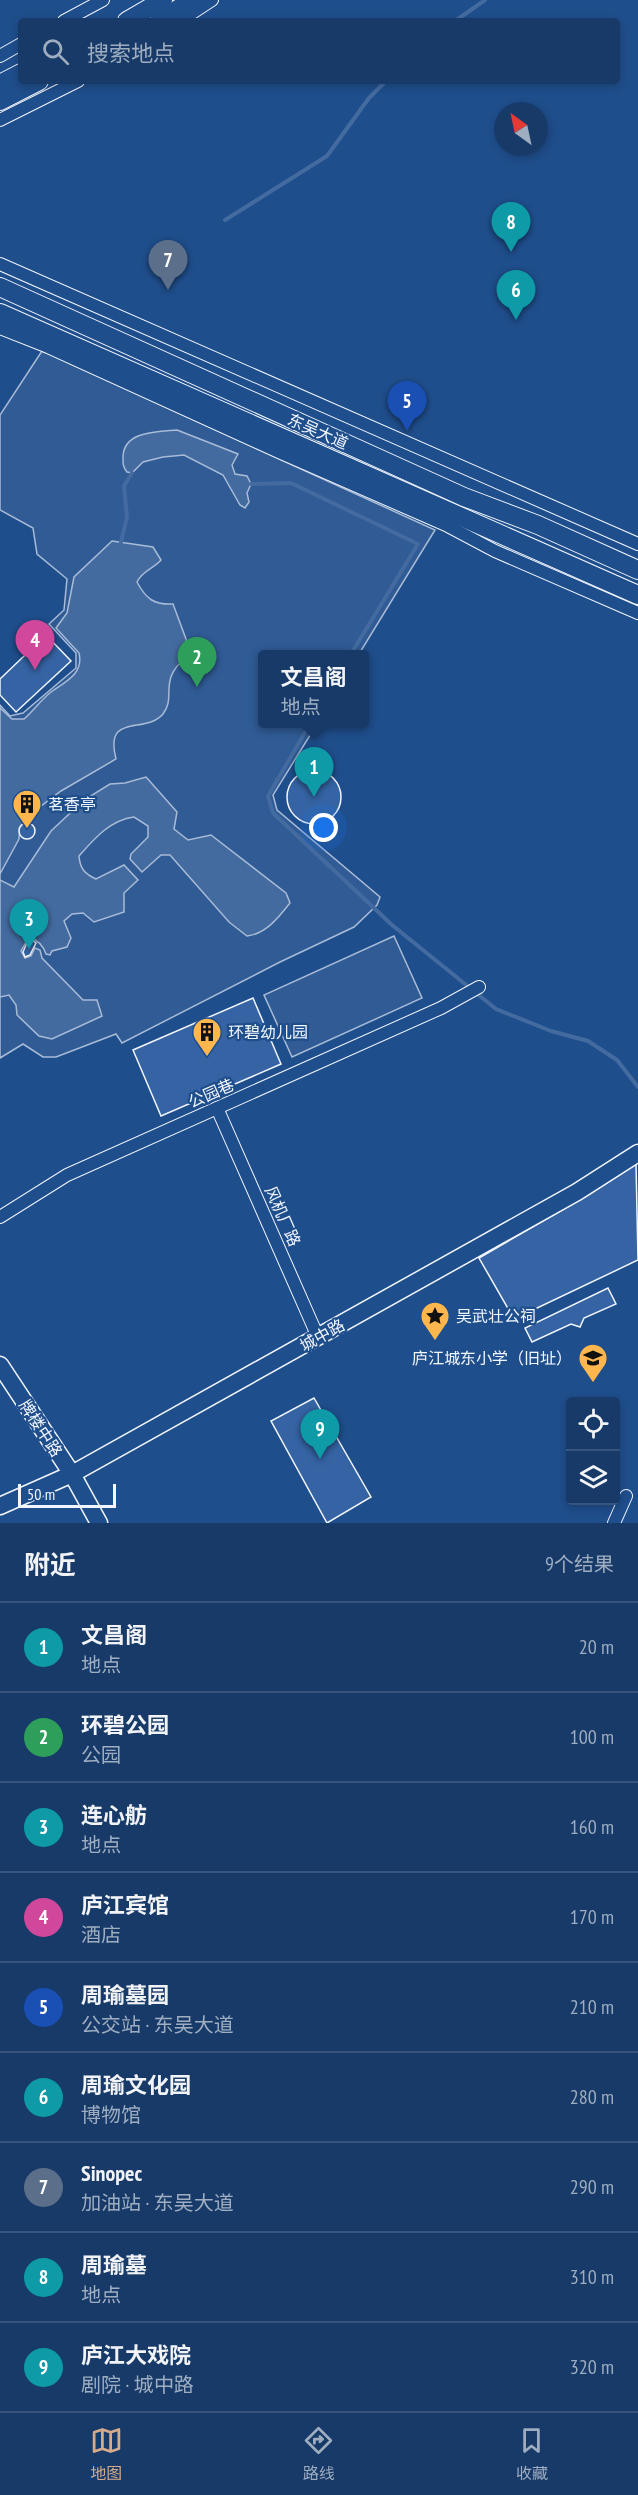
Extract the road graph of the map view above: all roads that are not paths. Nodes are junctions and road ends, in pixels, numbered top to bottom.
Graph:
1 (103, 0) edge
2 (163, 0) edge
3 (192, 0) edge
4 (212, 0) edge
5 (70, 18) edge
6 (132, 18) edge
7 (164, 18) edge
8 (185, 18) edge
9 (18, 46) edge
10 (0, 56) edge
11 (18, 75) edge
12 (0, 84) edge
13 (33, 84) edge
14 (72, 84) edge
15 (0, 101) edge
16 (0, 120) edge
17 (0, 264) edge
18 (0, 287) edge
19 (0, 313) edge
20 (0, 328) edge
21 (638, 544) edge
22 (638, 570) edge
23 (638, 595) edge
24 (638, 613) edge
25 (479, 987) dead end
26 (217, 1108) junction
27 (638, 1153) edge
28 (0, 1217) edge
29 (318, 1336) junction
30 (0, 1365) edge
31 (72, 1474) junction
32 (626, 1496) dead end
33 (0, 1506) edge
34 (99, 1523) edge
35 (614, 1523) edge

1 - 5 street
2 - 6 main road
3 - 7 main road
4 - 8 street
9 - 10 street
11 - 12 main road
13 - 15 main road
14 - 16 street
17 - 21 street
18 - 22 main road, 东吴大道
19 - 23 main road, 东吴大道
20 - 24 street
25 - 26 street, 公园巷
26 - 28 street, 公园巷
26 - 29 street, 风机厂路
27 - 29 street, 城中路
29 - 31 street, 城中路
30 - 31 street, 牌楼中路
31 - 33 street, 城中路
31 - 34 street, 牌楼中路
32 - 35 street

